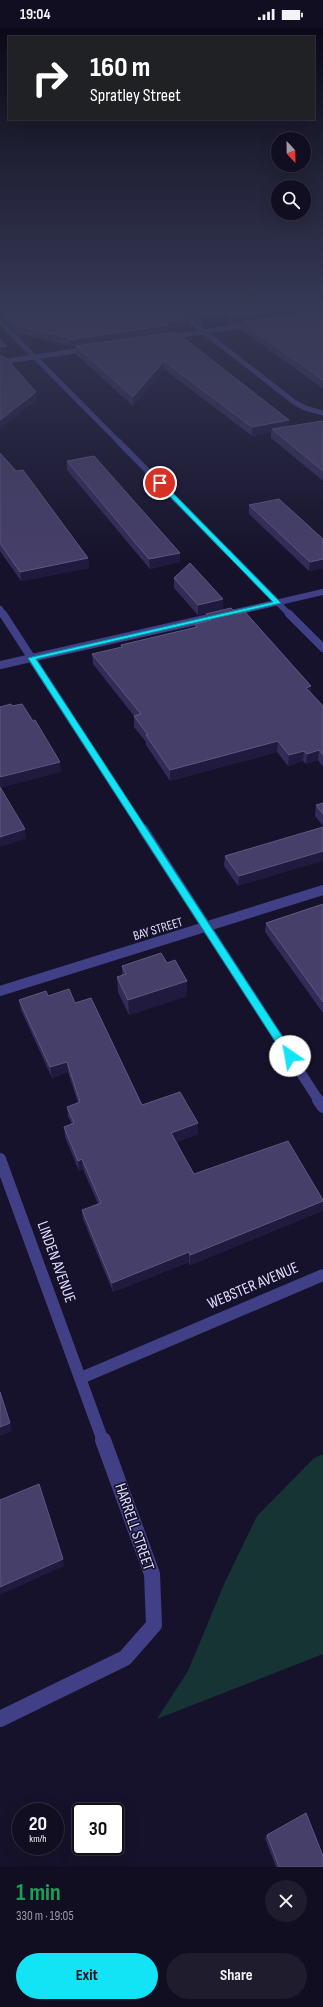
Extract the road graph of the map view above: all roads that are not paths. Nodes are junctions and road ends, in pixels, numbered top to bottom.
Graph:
1 (70, 392) edge
2 (281, 392) edge
3 (323, 413) edge
4 (323, 592) edge
5 (278, 603) junction
6 (0, 609) edge
7 (323, 648) edge
8 (32, 658) junction
9 (0, 665) edge
10 (323, 890) edge
11 (206, 928) junction
12 (0, 991) edge
13 (323, 1107) edge
14 (0, 1159) edge
15 (323, 1275) edge
16 (81, 1378) junction
17 (0, 1719) edge

1 - 5 street
2 - 3 street
4 - 5 street
5 - 7 street
5 - 8 street
6 - 8 street
8 - 9 street
8 - 11 street
10 - 11 street, BAY STREET
11 - 12 street, BAY STREET
11 - 13 street
14 - 16 street, LINDEN AVENUE
15 - 16 street, WEBSTER AVENUE
16 - 17 street, HARRELL STREET

